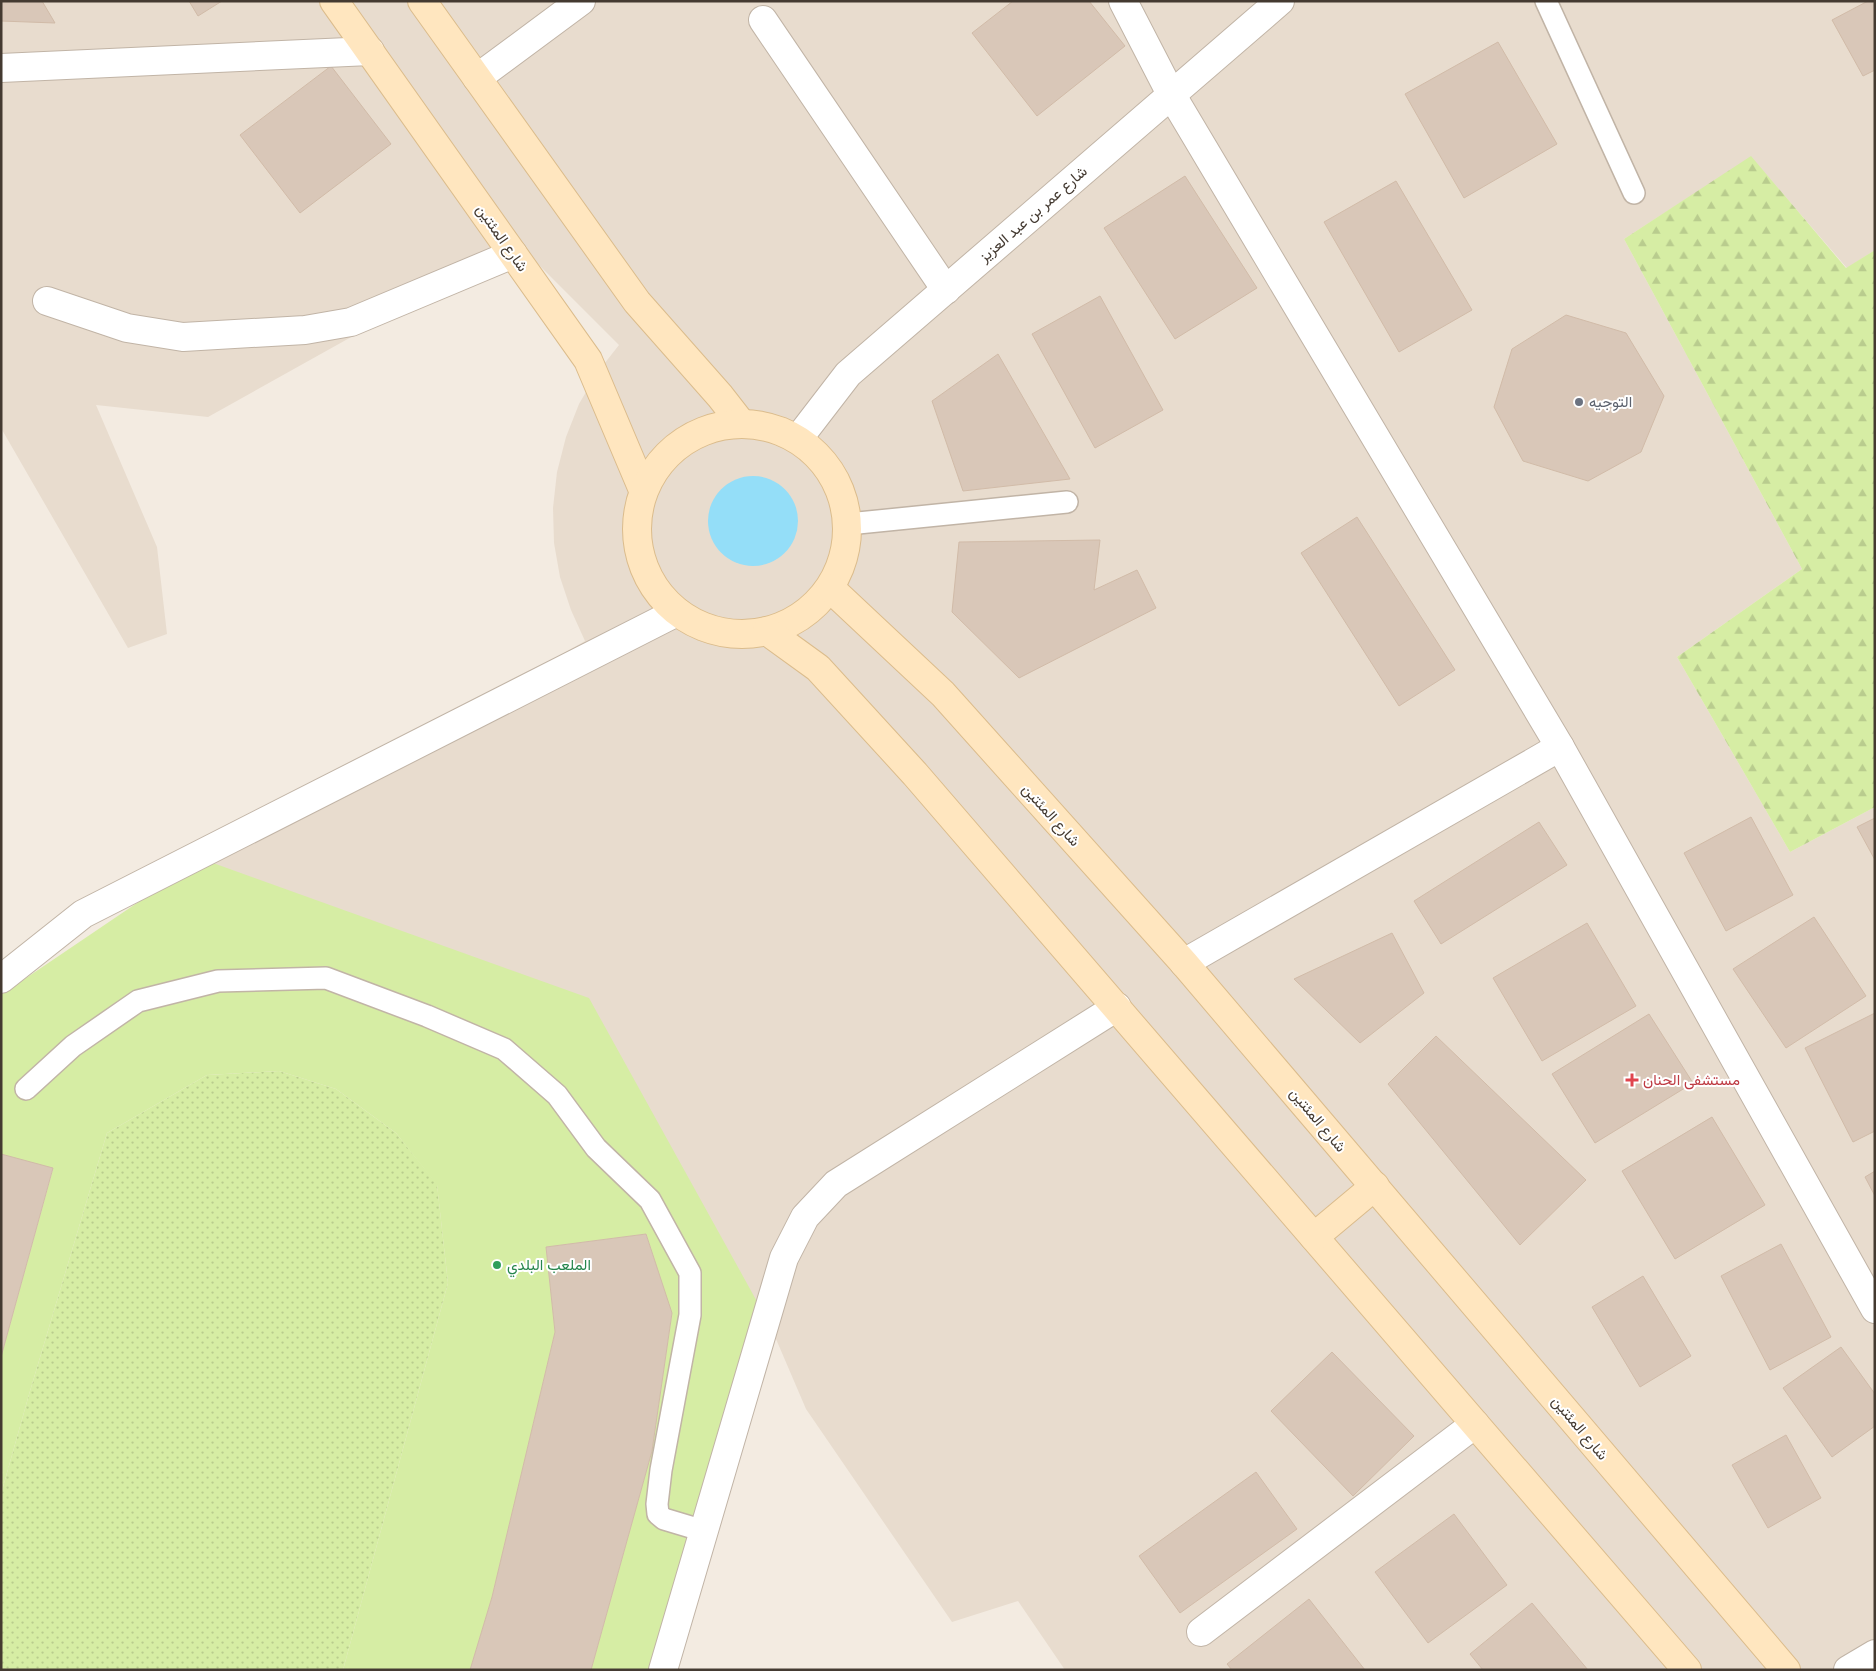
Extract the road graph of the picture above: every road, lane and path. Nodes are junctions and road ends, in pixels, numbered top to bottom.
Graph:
1 (334, 1) edge
2 (422, 1) edge
3 (581, 1) edge
4 (1123, 1) edge
5 (1280, 1) edge
6 (1546, 1) edge
7 (763, 20) dead end
8 (370, 52) junction
9 (1, 68) edge
10 (477, 78) junction
11 (1171, 94) junction
12 (1634, 192) dead end
13 (513, 254) junction
14 (946, 290) junction
15 (47, 301) dead end
16 (741, 423) junction
17 (798, 439) junction
18 (643, 490) junction
19 (1067, 502) dead end
20 (848, 524) junction
21 (830, 588) junction
22 (676, 612) junction
23 (768, 631) junction
24 (1560, 747) junction
25 (1184, 963) junction
26 (1, 979) edge
27 (1117, 1007) junction
28 (26, 1089) dead end
29 (1375, 1186) junction
30 (1314, 1236) junction
31 (1875, 1309) edge
32 (1475, 1424) junction
33 (704, 1530) junction
34 (1201, 1632) dead end
35 (1875, 1654) edge
36 (663, 1670) edge
37 (1687, 1670) edge
38 (1786, 1670) edge
39 (1848, 1670) edge

1 - 8 street, شارع المئتين
2 - 10 street
3 - 10 street
4 - 11 street
5 - 11 street, شارع عمر بن عبد العزيز
6 - 12 lane
7 - 14 street
8 - 9 street
8 - 13 street, شارع المئتين
10 - 16 street
11 - 14 street, شارع عمر بن عبد العزيز
11 - 24 street
13 - 15 street
13 - 18 street, شارع المئتين
14 - 17 street, شارع عمر بن عبد العزيز
16 - 17 street
16 - 18 street
17 - 20 street
18 - 22 street
19 - 20 lane
20 - 21 street
21 - 23 street
21 - 25 street, شارع المئتين
22 - 23 street
22 - 26 street
23 - 27 street
24 - 25 street
24 - 31 street
25 - 29 street, شارع المئتين
27 - 30 street
27 - 33 street
28 - 33 lane
29 - 30 street
29 - 38 street, شارع المئتين
30 - 32 street
32 - 34 street
32 - 37 street
33 - 36 street
35 - 39 street

